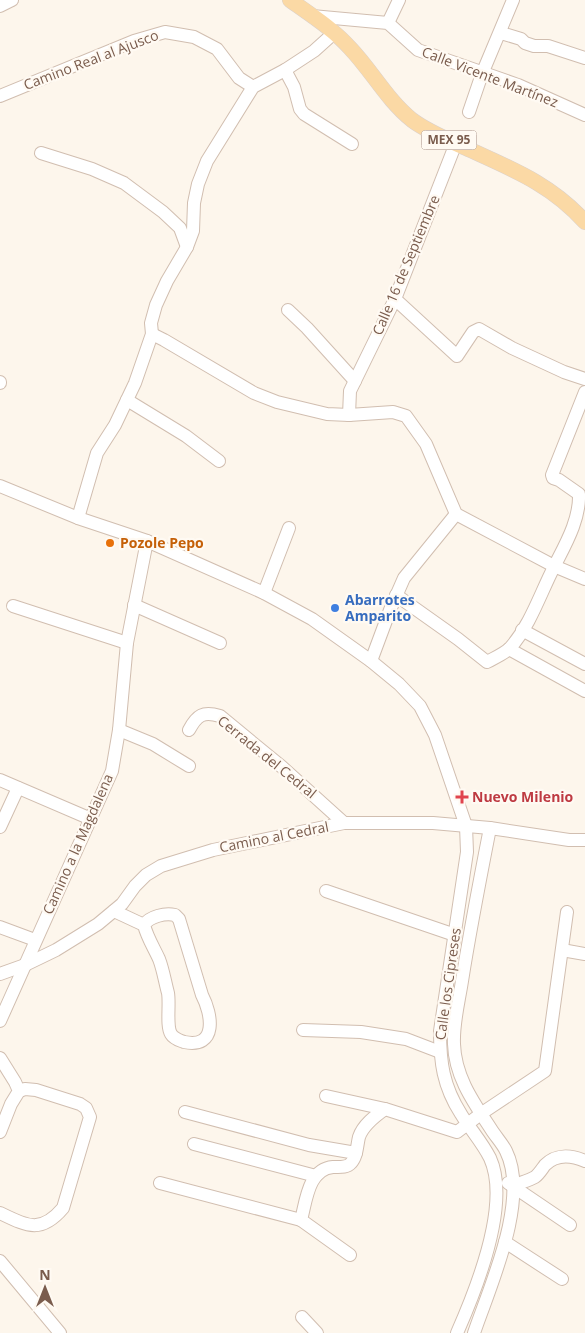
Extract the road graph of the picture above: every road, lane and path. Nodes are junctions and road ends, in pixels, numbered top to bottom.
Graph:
1 (12, 0) edge
2 (290, 0) edge
3 (399, 0) edge
4 (513, 0) edge
5 (0, 6) edge
6 (312, 16) junction
7 (388, 23) junction
8 (334, 32) junction
9 (501, 33) junction
10 (585, 58) edge
11 (285, 70) junction
12 (482, 74) junction
13 (253, 87) junction
14 (0, 96) edge
15 (469, 112) dead end
16 (585, 115) edge
17 (456, 143) junction
18 (352, 144) dead end
19 (41, 153) dead end
20 (585, 222) edge
21 (187, 247) junction
22 (395, 299) junction
23 (288, 310) dead end
24 (152, 334) junction
25 (585, 379) edge
26 (356, 381) junction
27 (585, 392) edge
28 (127, 400) junction
29 (349, 415) junction
30 (219, 461) dead end
31 (0, 486) edge
32 (456, 514) junction
33 (78, 518) junction
34 (289, 528) dead end
35 (147, 540) junction
36 (554, 566) junction
37 (585, 579) edge
38 (264, 593) junction
39 (396, 595) junction
40 (134, 604) junction
41 (13, 606) dead end
42 (522, 630) junction
43 (127, 643) junction
44 (220, 643) dead end
45 (509, 649) junction
46 (371, 661) junction
47 (585, 664) edge
48 (585, 691) edge
49 (119, 730) junction
50 (189, 730) dead end
51 (189, 766) dead end
52 (0, 780) edge
53 (18, 788) junction
54 (91, 818) junction
55 (344, 823) junction
56 (466, 826) junction
57 (490, 828) junction
58 (4, 829) edge
59 (585, 840) edge
60 (326, 891) dead end
61 (114, 910) junction
62 (567, 912) dead end
63 (144, 925) junction
64 (0, 927) edge
65 (455, 935) junction
66 (35, 940) junction
67 (562, 950) junction
68 (585, 954) edge
69 (25, 965) junction
70 (0, 974) edge
71 (0, 1021) edge
72 (303, 1030) dead end
73 (440, 1052) junction
74 (0, 1058) edge
75 (19, 1091) junction
76 (326, 1096) dead end
77 (385, 1109) junction
78 (185, 1112) dead end
79 (482, 1113) junction
80 (467, 1122) junction
81 (0, 1132) edge
82 (194, 1144) dead end
83 (356, 1153) junction
84 (585, 1161) edge
85 (316, 1176) junction
86 (496, 1178) junction
87 (160, 1183) dead end
88 (513, 1186) junction
89 (0, 1212) edge
90 (301, 1220) junction
91 (570, 1225) dead end
92 (505, 1242) junction
93 (350, 1255) dead end
94 (0, 1261) edge
95 (562, 1279) dead end
96 (302, 1317) dead end
97 (60, 1333) edge
98 (317, 1333) edge
99 (457, 1333) edge
100 (474, 1333) edge

1 - 5 street
2 - 6 main road, MEX 95
3 - 7 street
4 - 9 street
6 - 7 street
6 - 8 main road, MEX 95
7 - 12 street, Calle Vicente Martínez
8 - 11 street
8 - 17 main road, MEX 95
9 - 10 street
9 - 12 street
11 - 13 street
11 - 18 street
12 - 15 street
12 - 16 street, Calle Vicente Martínez
13 - 14 street, Camino Real al Ajusco
13 - 21 street
17 - 20 main road, MEX 95
17 - 22 street, Calle 16 de Septiembre
19 - 21 street
21 - 24 street
22 - 25 street
22 - 26 street, Calle 16 de Septiembre
23 - 26 street
24 - 28 street
24 - 29 street
26 - 29 street, Calle 16 de Septiembre
27 - 36 street
28 - 30 street
28 - 33 street
29 - 32 street
31 - 33 street, Calle los Cipreses
32 - 36 street
32 - 39 street
33 - 35 street, Calle los Cipreses
34 - 38 street
35 - 38 street, Calle los Cipreses
35 - 40 street, Camino a la Magdalena
36 - 37 street
36 - 42 street
38 - 46 street, Calle los Cipreses
39 - 45 street
39 - 46 street
40 - 43 street, Camino a la Magdalena
40 - 44 street
41 - 43 street
42 - 45 street
42 - 47 street
43 - 49 street, Camino a la Magdalena
45 - 48 street
46 - 56 street, Calle los Cipreses
49 - 51 street
49 - 54 street, Camino a la Magdalena
50 - 55 street, Cerrada del Cedral
52 - 53 street
53 - 54 street
53 - 58 street
54 - 66 street, Camino a la Magdalena
55 - 56 street, Camino al Cedral
55 - 61 street, Camino al Cedral
56 - 57 street, Camino al Cedral
56 - 65 street, Calle los Cipreses
57 - 59 street, Camino al Cedral
57 - 79 street, Calle los Cipreses
60 - 65 street
61 - 63 street
61 - 69 street, Camino al Cedral
62 - 67 street
63 - 63 street
64 - 66 street
65 - 73 street, Calle los Cipreses
66 - 69 street, Camino a la Magdalena
67 - 68 street
67 - 79 street
69 - 70 street, Camino al Cedral
69 - 71 street, Camino a la Magdalena
72 - 73 street
73 - 80 street, Calle los Cipreses
74 - 75 street
75 - 81 street
75 - 89 street
76 - 77 street
77 - 80 street
77 - 83 street
78 - 83 street
79 - 80 street
79 - 88 street, Calle los Cipreses
80 - 86 street, Calle los Cipreses
82 - 85 street
83 - 85 street
84 - 88 street
85 - 90 street
86 - 88 street
86 - 99 street, Calle los Cipreses
87 - 90 street
88 - 91 street
88 - 92 street, Calle los Cipreses
90 - 93 street
92 - 95 street
92 - 100 street, Calle los Cipreses
94 - 97 street
96 - 98 street

